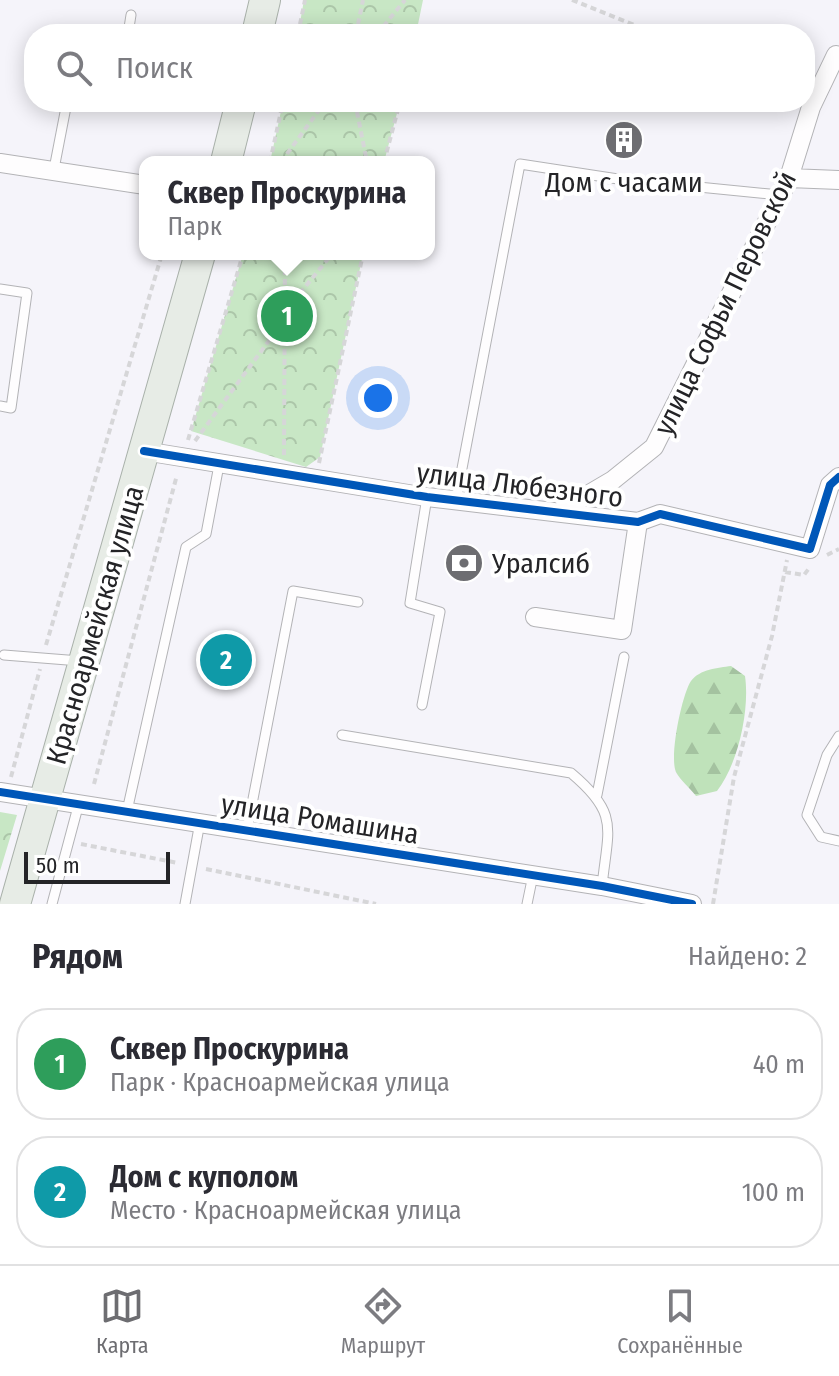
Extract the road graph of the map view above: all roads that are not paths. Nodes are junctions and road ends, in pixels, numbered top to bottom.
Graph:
1 (265, 0) edge
2 (131, 15) dead end
3 (130, 24) edge
4 (259, 24) edge
5 (836, 55) dead end
6 (815, 92) edge
7 (65, 112) edge
8 (238, 112) edge
9 (806, 112) edge
10 (228, 156) edge
11 (0, 163) edge
12 (54, 169) junction
13 (839, 180) edge
14 (139, 184) edge
15 (785, 186) junction
16 (198, 260) edge
17 (0, 289) edge
18 (0, 406) edge
19 (144, 451) junction
20 (219, 465) junction
21 (839, 477) edge
22 (427, 497) junction
23 (456, 500) junction
24 (562, 510) junction
25 (638, 522) junction
26 (358, 602) dead end
27 (535, 617) dead end
28 (4, 655) dead end
29 (624, 657) dead end
30 (83, 661) junction
31 (422, 705) dead end
32 (342, 735) dead end
33 (839, 736) edge
34 (3, 792) edge
35 (597, 795) junction
36 (46, 798) junction
37 (79, 803) junction
38 (127, 811) junction
39 (200, 822) junction
40 (247, 830) junction
41 (839, 841) edge
42 (533, 875) junction
43 (602, 886) junction
44 (631, 898) edge
45 (15, 904) edge
46 (52, 904) edge
47 (185, 904) edge
48 (527, 904) edge
49 (692, 904) edge

1 - 4 main road
2 - 3 lane
5 - 6 street, улица Софьи Перовской
7 - 12 lane
8 - 10 main road
9 - 15 street, улица Софьи Перовской
11 - 12 street
12 - 14 street
13 - 15 street
15 - 23 lane
15 - 24 street, улица Софьи Перовской
16 - 19 main road, Красноармейская улица
17 - 18 lane
19 - 20 street, улица Любезного
19 - 30 main road, Красноармейская улица
20 - 22 street, улица Любезного
20 - 38 lane
21 - 25 street, улица Любезного
22 - 23 street, улица Любезного
22 - 31 lane
23 - 24 street, улица Любезного
24 - 25 street, улица Любезного
25 - 27 street
26 - 40 lane
28 - 30 lane
29 - 35 lane
30 - 36 main road, Красноармейская улица
32 - 35 lane
33 - 41 lane
34 - 36 street, улица Ромашина
35 - 43 lane
36 - 37 street, улица Ромашина
36 - 45 main road, Красноармейская улица
37 - 38 street, улица Ромашина
37 - 46 lane
38 - 39 street, улица Ромашина
39 - 40 street, улица Ромашина
39 - 47 lane
40 - 42 street, улица Ромашина
42 - 43 street, улица Ромашина
42 - 48 lane
43 - 44 street, улица Ромашина
44 - 49 street, улица Ромашина

